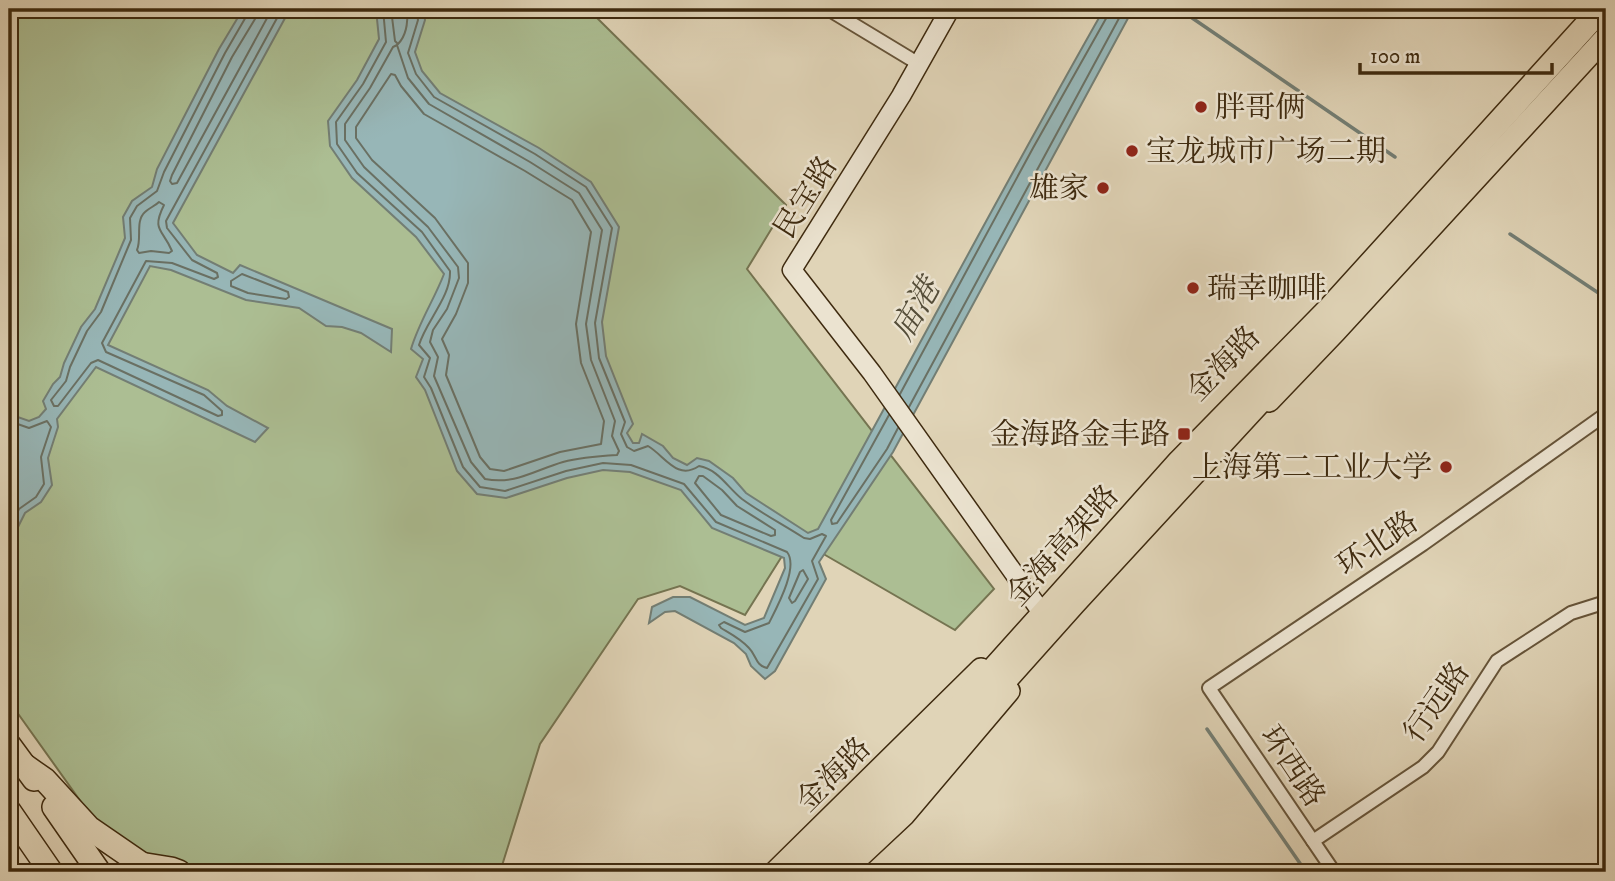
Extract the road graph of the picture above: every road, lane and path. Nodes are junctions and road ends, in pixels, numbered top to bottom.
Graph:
1 (828, 9) edge
2 (950, 9) edge
3 (1590, 9) edge
4 (1601, 9) edge
5 (1606, 26) edge
6 (1606, 37) edge
7 (919, 64) junction
8 (1606, 414) edge
9 (1606, 602) edge
10 (1040, 610) junction
11 (1209, 688) joint
12 (9, 745) edge
13 (25, 766) junction
14 (9, 811) edge
15 (1313, 841) junction
16 (147, 868) edge
17 (51, 872) edge
18 (99, 872) edge
19 (179, 872) edge
20 (775, 872) edge
21 (794, 872) edge
22 (830, 872) edge
23 (1334, 872) edge

1 - 7 street
2 - 7 street, 民宝路
3 - 10 main road, 金海路
4 - 21 highway, 金海高架路
5 - 22 highway, 金海高架路
6 - 22 main road, 金海路
7 - 10 street, 民宝路
8 - 11 street, 环北路
9 - 15 street, 行远路
10 - 20 main road, 金海路
11 - 15 street, 环西路
12 - 13 highway
13 - 16 highway
13 - 18 highway
14 - 17 highway
15 - 23 street, 环西路
16 - 19 highway

